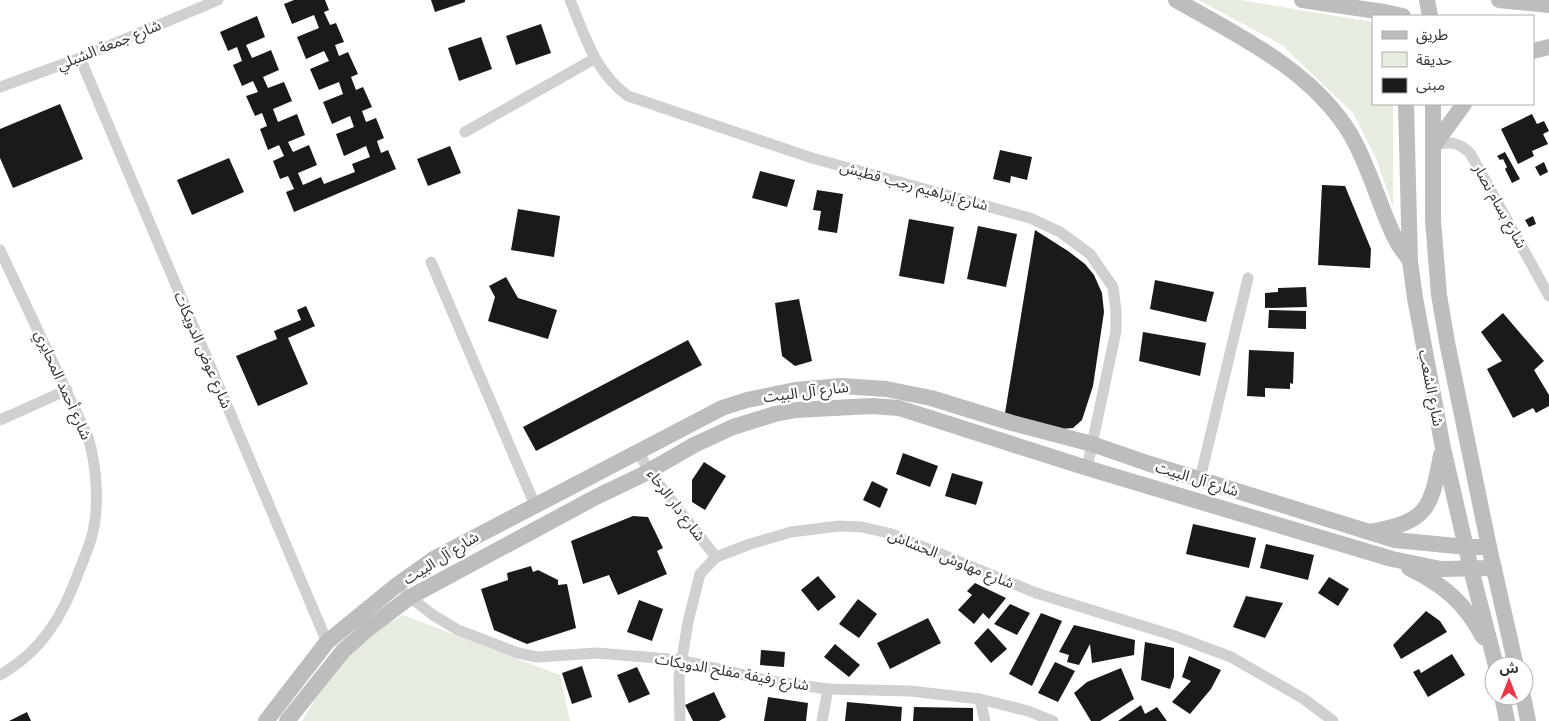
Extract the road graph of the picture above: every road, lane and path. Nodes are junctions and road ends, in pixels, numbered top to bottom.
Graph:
1 (218, 0) edge
2 (570, 0) edge
3 (1176, 0) edge
4 (1302, 0) edge
5 (1404, 0) edge
6 (1427, 0) edge
7 (1499, 0) edge
8 (1542, 0) edge
9 (204, 2) edge
10 (1549, 4) edge
11 (1399, 15) edge
12 (1404, 15) edge
13 (1430, 15) edge
14 (1534, 40) edge
15 (1549, 43) edge
16 (1549, 47) edge
17 (1534, 51) edge
18 (80, 58) junction
19 (594, 59) junction
20 (0, 87) edge
21 (1406, 105) edge
22 (1433, 105) edge
23 (1463, 105) edge
24 (465, 132) dead end
25 (1434, 144) junction
26 (0, 250) edge
27 (431, 262) dead end
28 (1410, 262) junction
29 (1248, 278) dead end
30 (1549, 296) edge
31 (67, 390) junction
32 (0, 420) edge
33 (1092, 444) junction
34 (1443, 448) junction
35 (638, 451) junction
36 (1087, 468) junction
37 (650, 470) junction
38 (1200, 479) junction
39 (535, 505) junction
40 (1366, 532) junction
41 (1466, 547) junction
42 (1489, 547) junction
43 (716, 557) junction
44 (1392, 560) junction
45 (1494, 568) junction
46 (1471, 569) junction
47 (397, 585) junction
48 (410, 598) junction
49 (327, 642) junction
50 (1492, 656) edge
51 (1493, 656) edge
52 (1514, 656) edge
53 (681, 660) junction
54 (0, 675) edge
55 (828, 689) junction
56 (980, 699) junction
57 (1504, 706) edge
58 (1525, 706) edge
59 (266, 721) edge
60 (287, 721) edge
61 (680, 721) edge
62 (822, 721) edge
63 (985, 721) edge
64 (1053, 721) edge
65 (1333, 721) edge
66 (1507, 721) edge
67 (1528, 721) edge

1 - 9 street, شارع جمعة الشبلي
2 - 19 street, شارع إبراهيم رجب قطيش
3 - 28 street
4 - 11 street
5 - 12 street
6 - 13 street
7 - 10 street
8 - 10 street
9 - 18 street, شارع جمعة الشبلي
14 - 15 street
16 - 17 street
18 - 20 street, شارع جمعة الشبلي
18 - 49 street, شارع عوض الدويكات
19 - 24 street
19 - 33 street, شارع إبراهيم رجب قطيش
21 - 28 street, شارع الشعب
22 - 25 street, شارع الشعب
23 - 25 street
25 - 30 street, شارع بسام نصار
25 - 42 street, شارع الشعب
26 - 31 street, شارع أحمد المحايري
27 - 39 street
28 - 34 street, شارع الشعب
29 - 38 street
31 - 32 street
31 - 54 street, شارع أحمد المحايري
33 - 35 street, شارع آل البيت
33 - 36 street, شارع إبراهيم رجب قطيش
33 - 38 street, شارع آل البيت
34 - 40 street
34 - 41 street, شارع الشعب
35 - 37 street, شارع دار الرخاء
35 - 39 street, شارع آل البيت
36 - 37 street, شارع آل البيت
36 - 44 street, شارع آل البيت
37 - 43 street, شارع دار الرخاء
37 - 48 street, شارع آل البيت
38 - 40 street, شارع آل البيت
39 - 47 street, شارع آل البيت
40 - 41 street, شارع آل البيت
41 - 42 street, شارع آل البيت
41 - 46 street, شارع الشعب
42 - 45 street, شارع الشعب
43 - 53 street, شارع مهاوش الحشاش
43 - 65 street, شارع مهاوش الحشاش
44 - 46 street, شارع آل البيت
44 - 50 street
45 - 46 street, شارع آل البيت
45 - 52 street, شارع الشعب
46 - 51 street, شارع الشعب
47 - 48 street, شارع رفيفة مفلح الدويكات
47 - 49 street, شارع آل البيت
48 - 53 street, شارع رفيفة مفلح الدويكات
48 - 60 street, شارع آل البيت
49 - 59 street, شارع آل البيت
53 - 55 street, شارع رفيفة مفلح الدويكات
53 - 61 street, شارع مهاوش الحشاش
55 - 56 street, شارع رفيفة مفلح الدويكات
55 - 62 street
56 - 63 street
56 - 64 street, شارع رفيفة مفلح الدويكات
57 - 66 street
58 - 67 street

